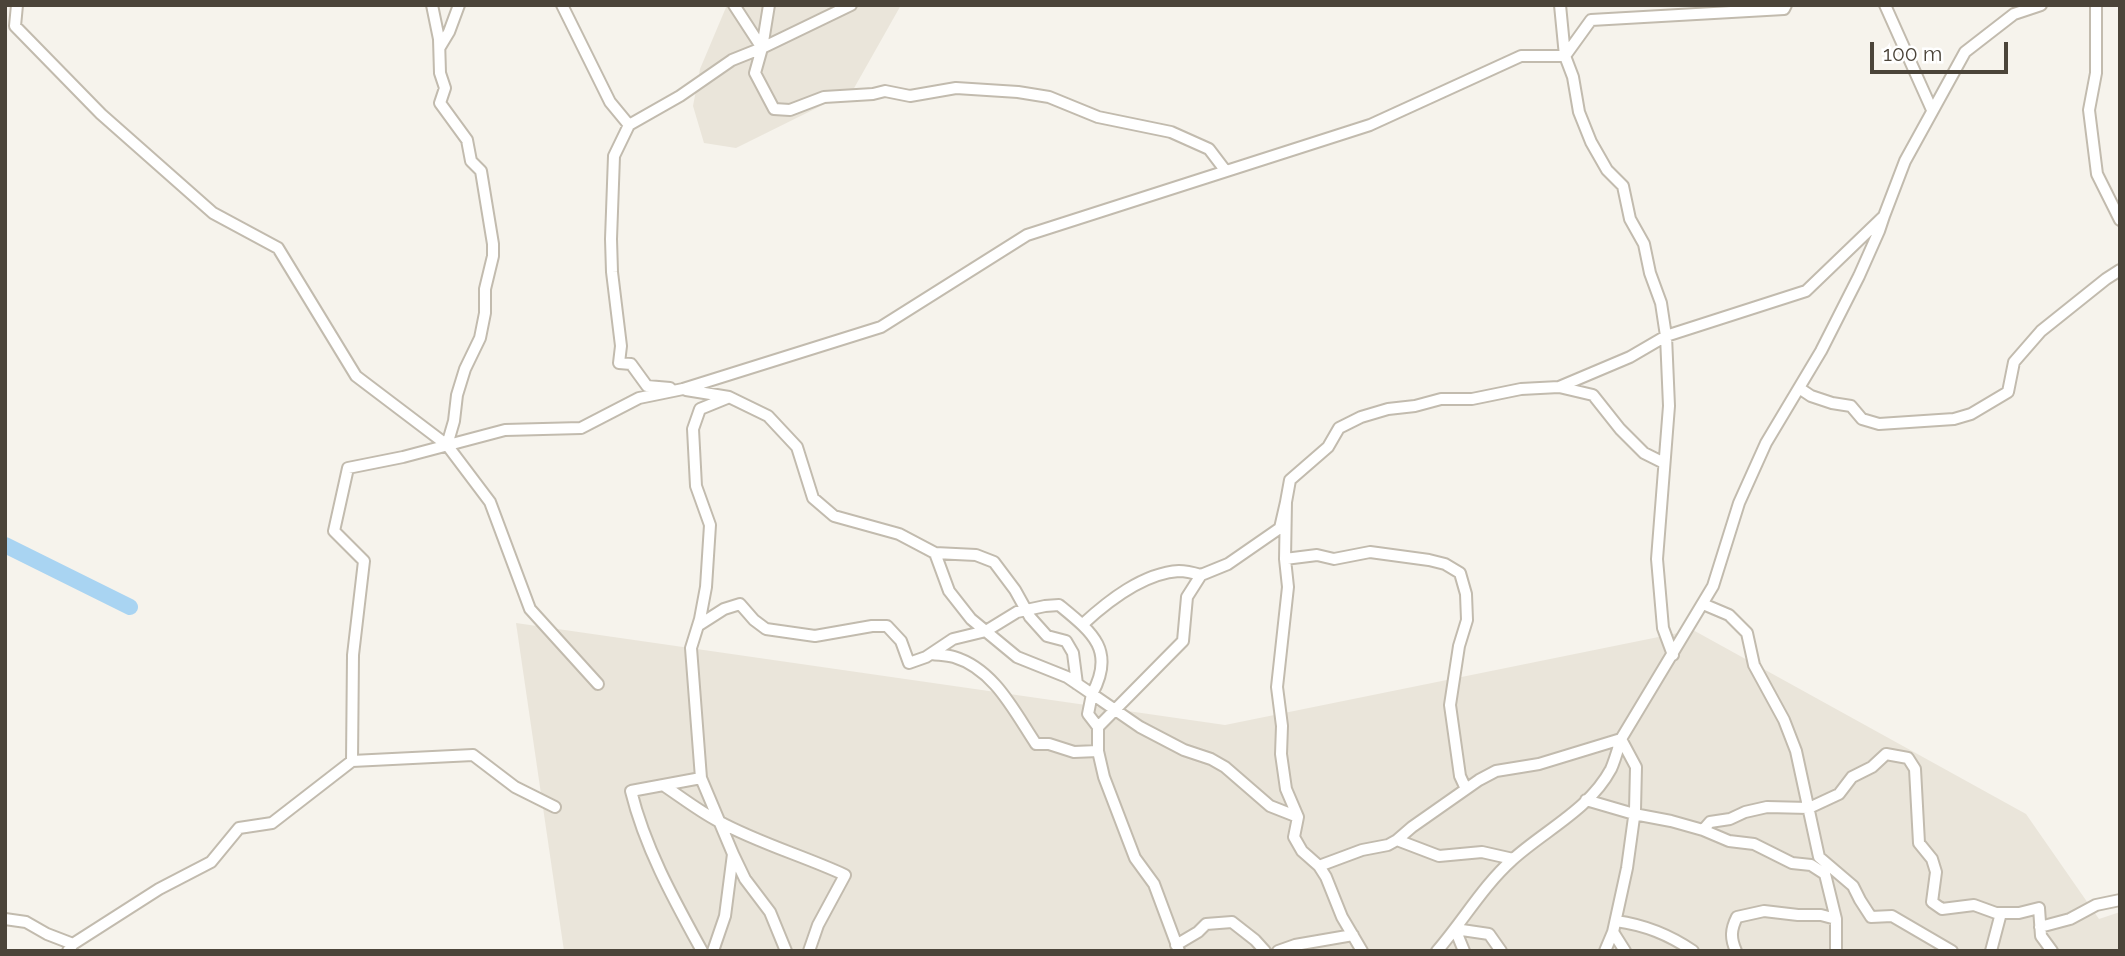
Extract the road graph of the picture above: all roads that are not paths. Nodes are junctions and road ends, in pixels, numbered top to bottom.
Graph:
1 (17, 5) edge
2 (432, 5) edge
3 (459, 5) edge
4 (562, 5) edge
5 (734, 5) edge
6 (769, 5) edge
7 (851, 5) edge
8 (1560, 5) edge
9 (1786, 5) edge
10 (1885, 5) edge
11 (2041, 5) edge
12 (2096, 5) edge
13 (762, 48) junction
14 (440, 49) junction
15 (1565, 56) junction
16 (1932, 110) junction
17 (629, 125) junction
18 (1225, 170) junction
19 (1884, 216) junction
20 (2120, 220) edge
21 (2120, 271) edge
22 (1666, 336) junction
23 (1559, 387) junction
24 (1799, 388) junction
25 (683, 389) junction
26 (729, 397) junction
27 (447, 445) junction
28 (1664, 463) junction
29 (1286, 502) junction
30 (934, 552) junction
31 (1285, 559) junction
32 (1201, 575) junction
33 (1703, 604) junction
34 (1026, 610) junction
35 (1083, 624) junction
36 (699, 625) junction
37 (986, 631) junction
38 (932, 654) junction
39 (1673, 654) junction
40 (598, 684) dead end
41 (1077, 684) junction
42 (1092, 694) junction
43 (1114, 709) junction
44 (1098, 727) junction
45 (1621, 739) junction
46 (1098, 751) junction
47 (352, 761) junction
48 (701, 778) junction
49 (663, 785) junction
50 (1466, 789) junction
51 (1587, 800) junction
52 (555, 807) dead end
53 (1809, 808) junction
54 (1634, 814) junction
55 (1298, 817) junction
56 (718, 821) junction
57 (1703, 830) junction
58 (1397, 840) junction
59 (733, 854) junction
60 (1819, 857) junction
61 (1513, 859) junction
62 (1319, 866) junction
63 (1825, 874) junction
64 (2120, 900) edge
65 (2001, 913) junction
66 (5, 919) edge
67 (1836, 919) junction
68 (1615, 926) junction
69 (2040, 927) junction
70 (1455, 929) junction
71 (1353, 935) junction
72 (71, 947) edge
73 (1177, 948) edge
74 (702, 951) edge
75 (713, 951) edge
76 (786, 951) edge
77 (809, 951) edge
78 (1265, 951) edge
79 (1278, 951) edge
80 (1362, 951) edge
81 (1437, 951) edge
82 (1464, 951) edge
83 (1501, 951) edge
84 (1605, 951) edge
85 (1625, 951) edge
86 (1693, 951) edge
87 (1736, 951) edge
88 (1836, 951) edge
89 (1952, 951) edge
90 (1991, 951) edge
91 (2052, 951) edge

1 - 27 street
2 - 14 street
3 - 14 street
4 - 17 street
5 - 13 street
6 - 13 street
7 - 13 street
8 - 15 street
9 - 15 street
10 - 16 street
11 - 16 street
12 - 20 street
13 - 17 street
13 - 18 street
14 - 27 street
15 - 18 street
15 - 22 street
16 - 19 street
17 - 25 street
18 - 25 street
19 - 22 street
19 - 24 street
21 - 24 street
22 - 23 street
22 - 28 street
23 - 28 street
23 - 29 street
24 - 33 street
25 - 26 street
25 - 27 street
26 - 30 street
26 - 36 street
27 - 40 street
27 - 47 street
28 - 39 street
29 - 31 street
29 - 32 street
30 - 34 street
30 - 37 street
31 - 50 street
31 - 55 street
32 - 35 street
32 - 43 street
33 - 39 street
33 - 53 street
34 - 35 street
34 - 37 street
34 - 41 street
35 - 42 street
36 - 38 street
36 - 48 street
37 - 38 street
37 - 41 street
38 - 46 street
39 - 45 street
41 - 42 street
42 - 43 street
42 - 44 street
43 - 44 street
43 - 55 street
44 - 46 street
45 - 50 street
45 - 51 street
45 - 54 street
46 - 73 street
47 - 52 street
47 - 72 street
48 - 49 street
48 - 56 street
49 - 56 street
49 - 74 street
50 - 58 street
51 - 54 street
51 - 61 street
53 - 57 street
53 - 60 street
53 - 65 street
54 - 57 street
54 - 68 street
55 - 62 street
56 - 59 street
56 - 77 street
57 - 63 street
58 - 61 street
58 - 62 street
59 - 75 street
59 - 76 street
60 - 63 street
60 - 89 street
61 - 70 street
62 - 71 street
63 - 67 street
64 - 69 street
65 - 69 street
65 - 90 street
66 - 72 street
67 - 87 street
67 - 88 street
68 - 84 street
68 - 85 street
68 - 86 street
69 - 91 street
70 - 81 street
70 - 82 street
70 - 83 street
71 - 79 street
71 - 80 street
73 - 78 street

